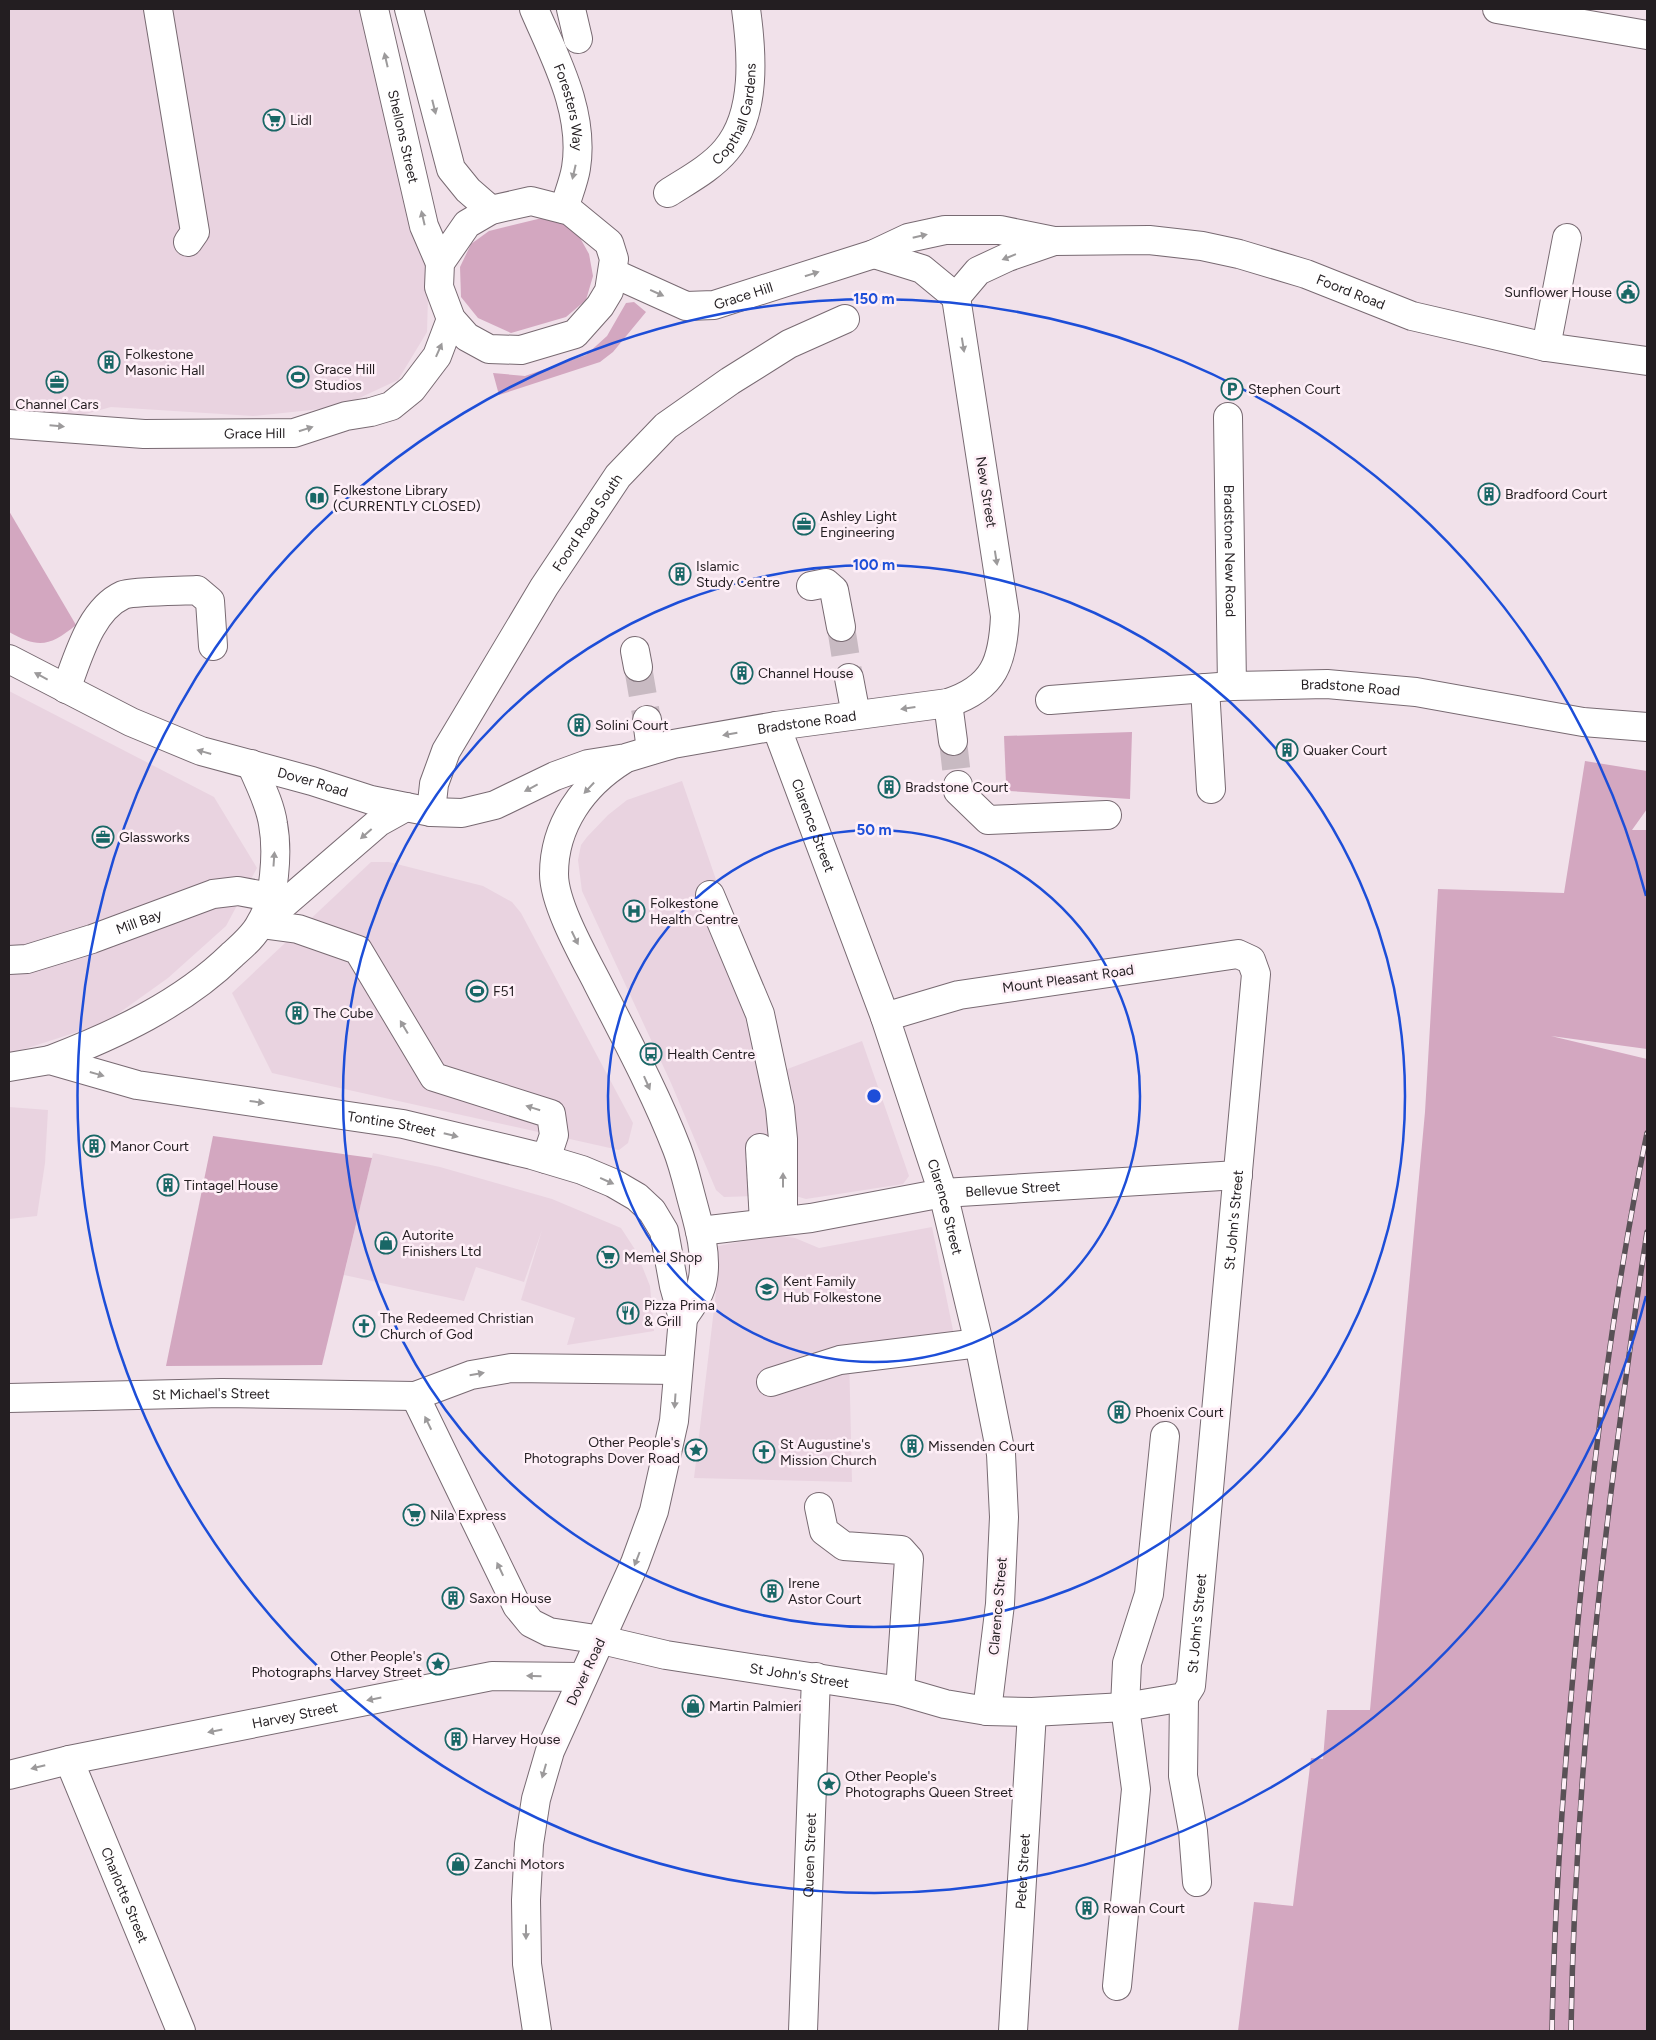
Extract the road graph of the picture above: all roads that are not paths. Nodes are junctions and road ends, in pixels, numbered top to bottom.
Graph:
1 (158, 9) edge
2 (374, 9) edge
3 (409, 9) edge
4 (534, 9) edge
5 (571, 9) edge
6 (746, 9) edge
7 (1497, 9) edge
8 (1647, 35) edge
9 (578, 39) dead end
10 (668, 193) dead end
11 (564, 209) junction
12 (491, 210) junction
13 (1567, 238) dead end
14 (1054, 240) junction
15 (188, 242) dead end
16 (874, 254) junction
17 (440, 264) junction
18 (613, 273) junction
19 (956, 297) junction
20 (451, 319) junction
21 (844, 319) dead end
22 (1546, 347) junction
23 (1647, 361) edge
24 (1228, 417) dead end
25 (11, 422) edge
26 (811, 586) dead end
27 (841, 627) tunnel mouth
28 (213, 646) dead end
29 (9, 659) edge
30 (849, 678) tunnel mouth
31 (985, 683) joint
32 (1232, 686) junction
33 (1205, 688) junction
34 (66, 689) junction
35 (1050, 700) dead end
36 (948, 703) junction
37 (856, 715) junction
38 (647, 720) tunnel mouth
39 (776, 726) junction
40 (1647, 727) edge
41 (952, 742) tunnel mouth
42 (639, 754) junction
43 (251, 764) junction
44 (958, 786) tunnel mouth
45 (1211, 789) dead end
46 (419, 809) junction
47 (1107, 815) dead end
48 (710, 895) dead end
49 (270, 897) junction
50 (261, 924) junction
51 (9, 960) edge
52 (1252, 960) joint
53 (885, 1017) junction
54 (50, 1060) junction
55 (9, 1067) edge
56 (546, 1159) junction
57 (1238, 1175) junction
58 (943, 1193) junction
59 (774, 1222) junction
60 (700, 1231) junction
61 (683, 1318) junction
62 (979, 1343) junction
63 (677, 1370) junction
64 (771, 1382) dead end
65 (415, 1396) junction
66 (9, 1398) edge
67 (1165, 1436) dead end
68 (819, 1507) dead end
69 (602, 1640) junction
70 (583, 1677) junction
71 (816, 1678) junction
72 (900, 1691) junction
73 (1184, 1697) junction
74 (1125, 1707) junction
75 (986, 1711) junction
76 (1032, 1712) junction
77 (69, 1760) junction
78 (9, 1775) edge
79 (1197, 1882) dead end
80 (1117, 1986) dead end
81 (181, 2031) edge
82 (537, 2031) edge
83 (803, 2031) edge
84 (1013, 2031) edge

1 - 15 street
17 -> 2 street, Shellons Street
3 -> 12 street
4 -> 11 street, Foresters Way
5 - 9 street
6 - 10 street, Copthall Gardens
7 - 8 street
11 - 12 street
11 - 18 street
12 - 17 street
13 - 22 street
16 -> 14 street, Grace Hill
14 -> 19 street
14 - 22 street, Foord Road
18 -> 16 street, Grace Hill
16 - 19 street
17 - 20 street
18 - 20 street
19 -> 31 street, New Street
25 -> 20 street, Grace Hill
21 - 46 street, Foord Road South
22 - 23 street, Foord Road
24 - 32 street, Bradstone New Road
26 - 27 street
28 - 34 street
34 -> 29 street, Dover Road
30 - 37 street
31 - 36 street, Bradstone Road
32 - 33 street, Bradstone Road
32 - 40 street, Bradstone Road
33 - 35 street, Bradstone Road
33 - 45 street
43 -> 34 street, Dover Road
36 -> 37 street, Bradstone Road
36 - 41 street
37 - 39 street, Bradstone Road
38 - 42 street
39 -> 42 street, Bradstone Road
39 - 53 street, Clarence Street
42 -> 46 street, Dover Road
42 -> 60 street
43 - 46 street, Dover Road
49 -> 43 street
44 - 47 street
46 -> 50 street
48 - 59 street
49 - 50 street
49 - 51 street, Mill Bay
50 - 54 street
56 -> 50 street
52 - 53 street, Mount Pleasant Road
52 - 57 street, St John's Street
53 - 58 street, Clarence Street
54 - 55 street, Tontine Street
54 -> 56 street, Tontine Street
56 -> 61 street, Tontine Street
57 - 58 street, Bellevue Street
57 - 73 street, St John's Street
58 - 59 street, Bellevue Street
58 - 62 street, Clarence Street
59 - 60 street, Bellevue Street
60 - 61 street
61 - 63 street, Dover Road
62 - 64 street
62 - 75 street, Clarence Street
65 -> 63 street, St Michael's Street
63 -> 69 street, Dover Road
65 - 66 street, St Michael's Street
69 -> 65 street
67 - 74 street
68 - 72 street
69 - 70 street, Dover Road
69 - 71 street, St John's Street
70 -> 77 street, Harvey Street
70 -> 82 street, Dover Road
71 - 72 street, St John's Street
71 - 83 street, Queen Street
72 - 75 street, St John's Street
73 - 74 street, St John's Street
73 - 79 street
74 - 76 street, St John's Street
74 - 80 street
75 - 76 street, St John's Street
76 - 84 street, Peter Street
77 -> 78 street, Harvey Street
77 - 81 street, Charlotte Street

